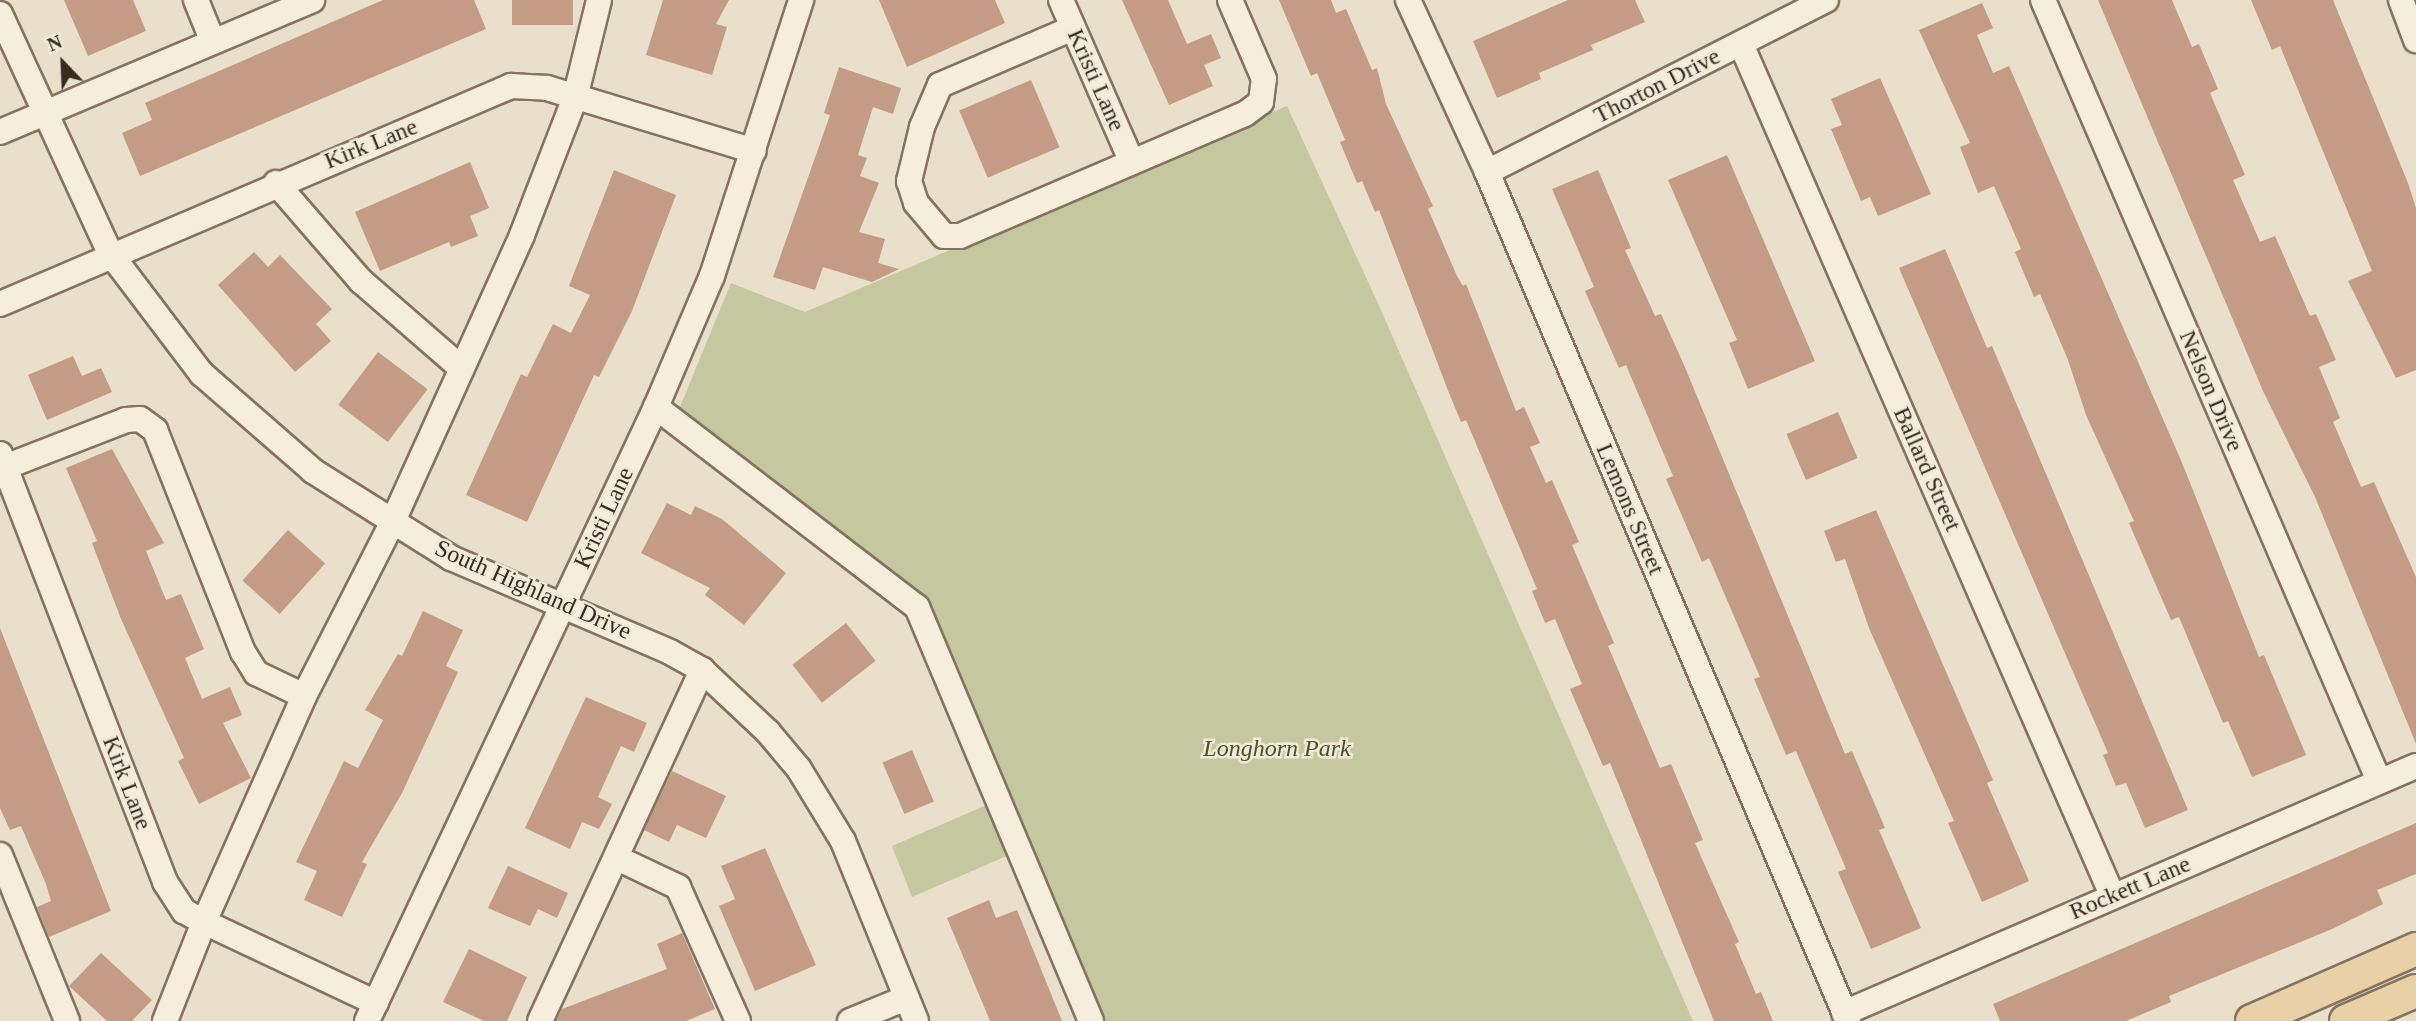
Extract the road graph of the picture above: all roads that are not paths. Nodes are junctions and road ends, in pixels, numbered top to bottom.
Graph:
1 (196, 0) edge
2 (312, 0) edge
3 (599, 0) edge
4 (801, 0) edge
5 (1062, 0) edge
6 (1230, 0) edge
7 (1408, 0) edge
8 (1826, 0) edge
9 (2043, 0) edge
10 (2401, 0) edge
11 (0, 14) edge
12 (1073, 28) junction
13 (2416, 40) edge
14 (213, 42) junction
15 (1741, 44) junction
16 (575, 98) junction
17 (44, 113) junction
18 (0, 132) edge
19 (754, 151) junction
20 (1131, 160) junction
21 (1487, 172) junction
22 (276, 183) junction
23 (110, 253) junction
24 (0, 304) edge
25 (461, 368) junction
26 (656, 407) junction
27 (3, 460) edge
28 (393, 521) junction
29 (562, 606) junction
30 (702, 670) junction
31 (304, 696) junction
32 (2416, 766) edge
33 (2379, 781) junction
34 (0, 855) edge
35 (617, 858) junction
36 (2112, 895) junction
37 (204, 922) junction
38 (2416, 950) edge
39 (2416, 991) edge
40 (911, 1010) edge
41 (372, 1012) edge
42 (1846, 1017) edge
43 (67, 1021) edge
44 (165, 1021) edge
45 (540, 1021) edge
46 (737, 1021) edge
47 (850, 1021) edge
48 (1091, 1021) edge
49 (2252, 1021) edge
50 (2346, 1021) edge

1 - 14 street
2 - 14 street
3 - 16 street
4 - 19 street, Kristi Lane
5 - 12 street, Kristi Lane
6 - 20 street
7 - 21 street, Lemons Street
8 - 15 street, Thorton Drive
9 - 33 street, Nelson Drive
10 - 13 street
11 - 17 street, South Highland Drive
12 - 20 street, Kristi Lane
12 - 20 street
14 - 17 street
15 - 21 street, Thorton Drive
15 - 36 street, Ballard Street
16 - 19 street, Kirk Lane
16 - 22 street, Kirk Lane
16 - 25 street
17 - 18 street
17 - 23 street, South Highland Drive
19 - 26 street, Kristi Lane
21 - 42 street, Lemons Street
22 - 23 street, Kirk Lane
22 - 25 street
23 - 24 street, Kirk Lane
23 - 28 street, South Highland Drive
25 - 28 street
26 - 29 street, Kristi Lane
26 - 48 street
27 - 31 street
27 - 37 street, Kirk Lane
28 - 29 street, South Highland Drive
28 - 31 street
29 - 30 street, South Highland Drive
29 - 41 street, Kristi Lane
30 - 35 street
30 - 40 street, South Highland Drive
31 - 37 street
32 - 33 street, Rockett Lane
33 - 36 street, Rockett Lane
34 - 43 street
35 - 45 street
35 - 46 street
36 - 42 street, Rockett Lane
37 - 41 street, Kirk Lane
37 - 44 street
38 - 49 main road
39 - 50 main road
40 - 47 street

